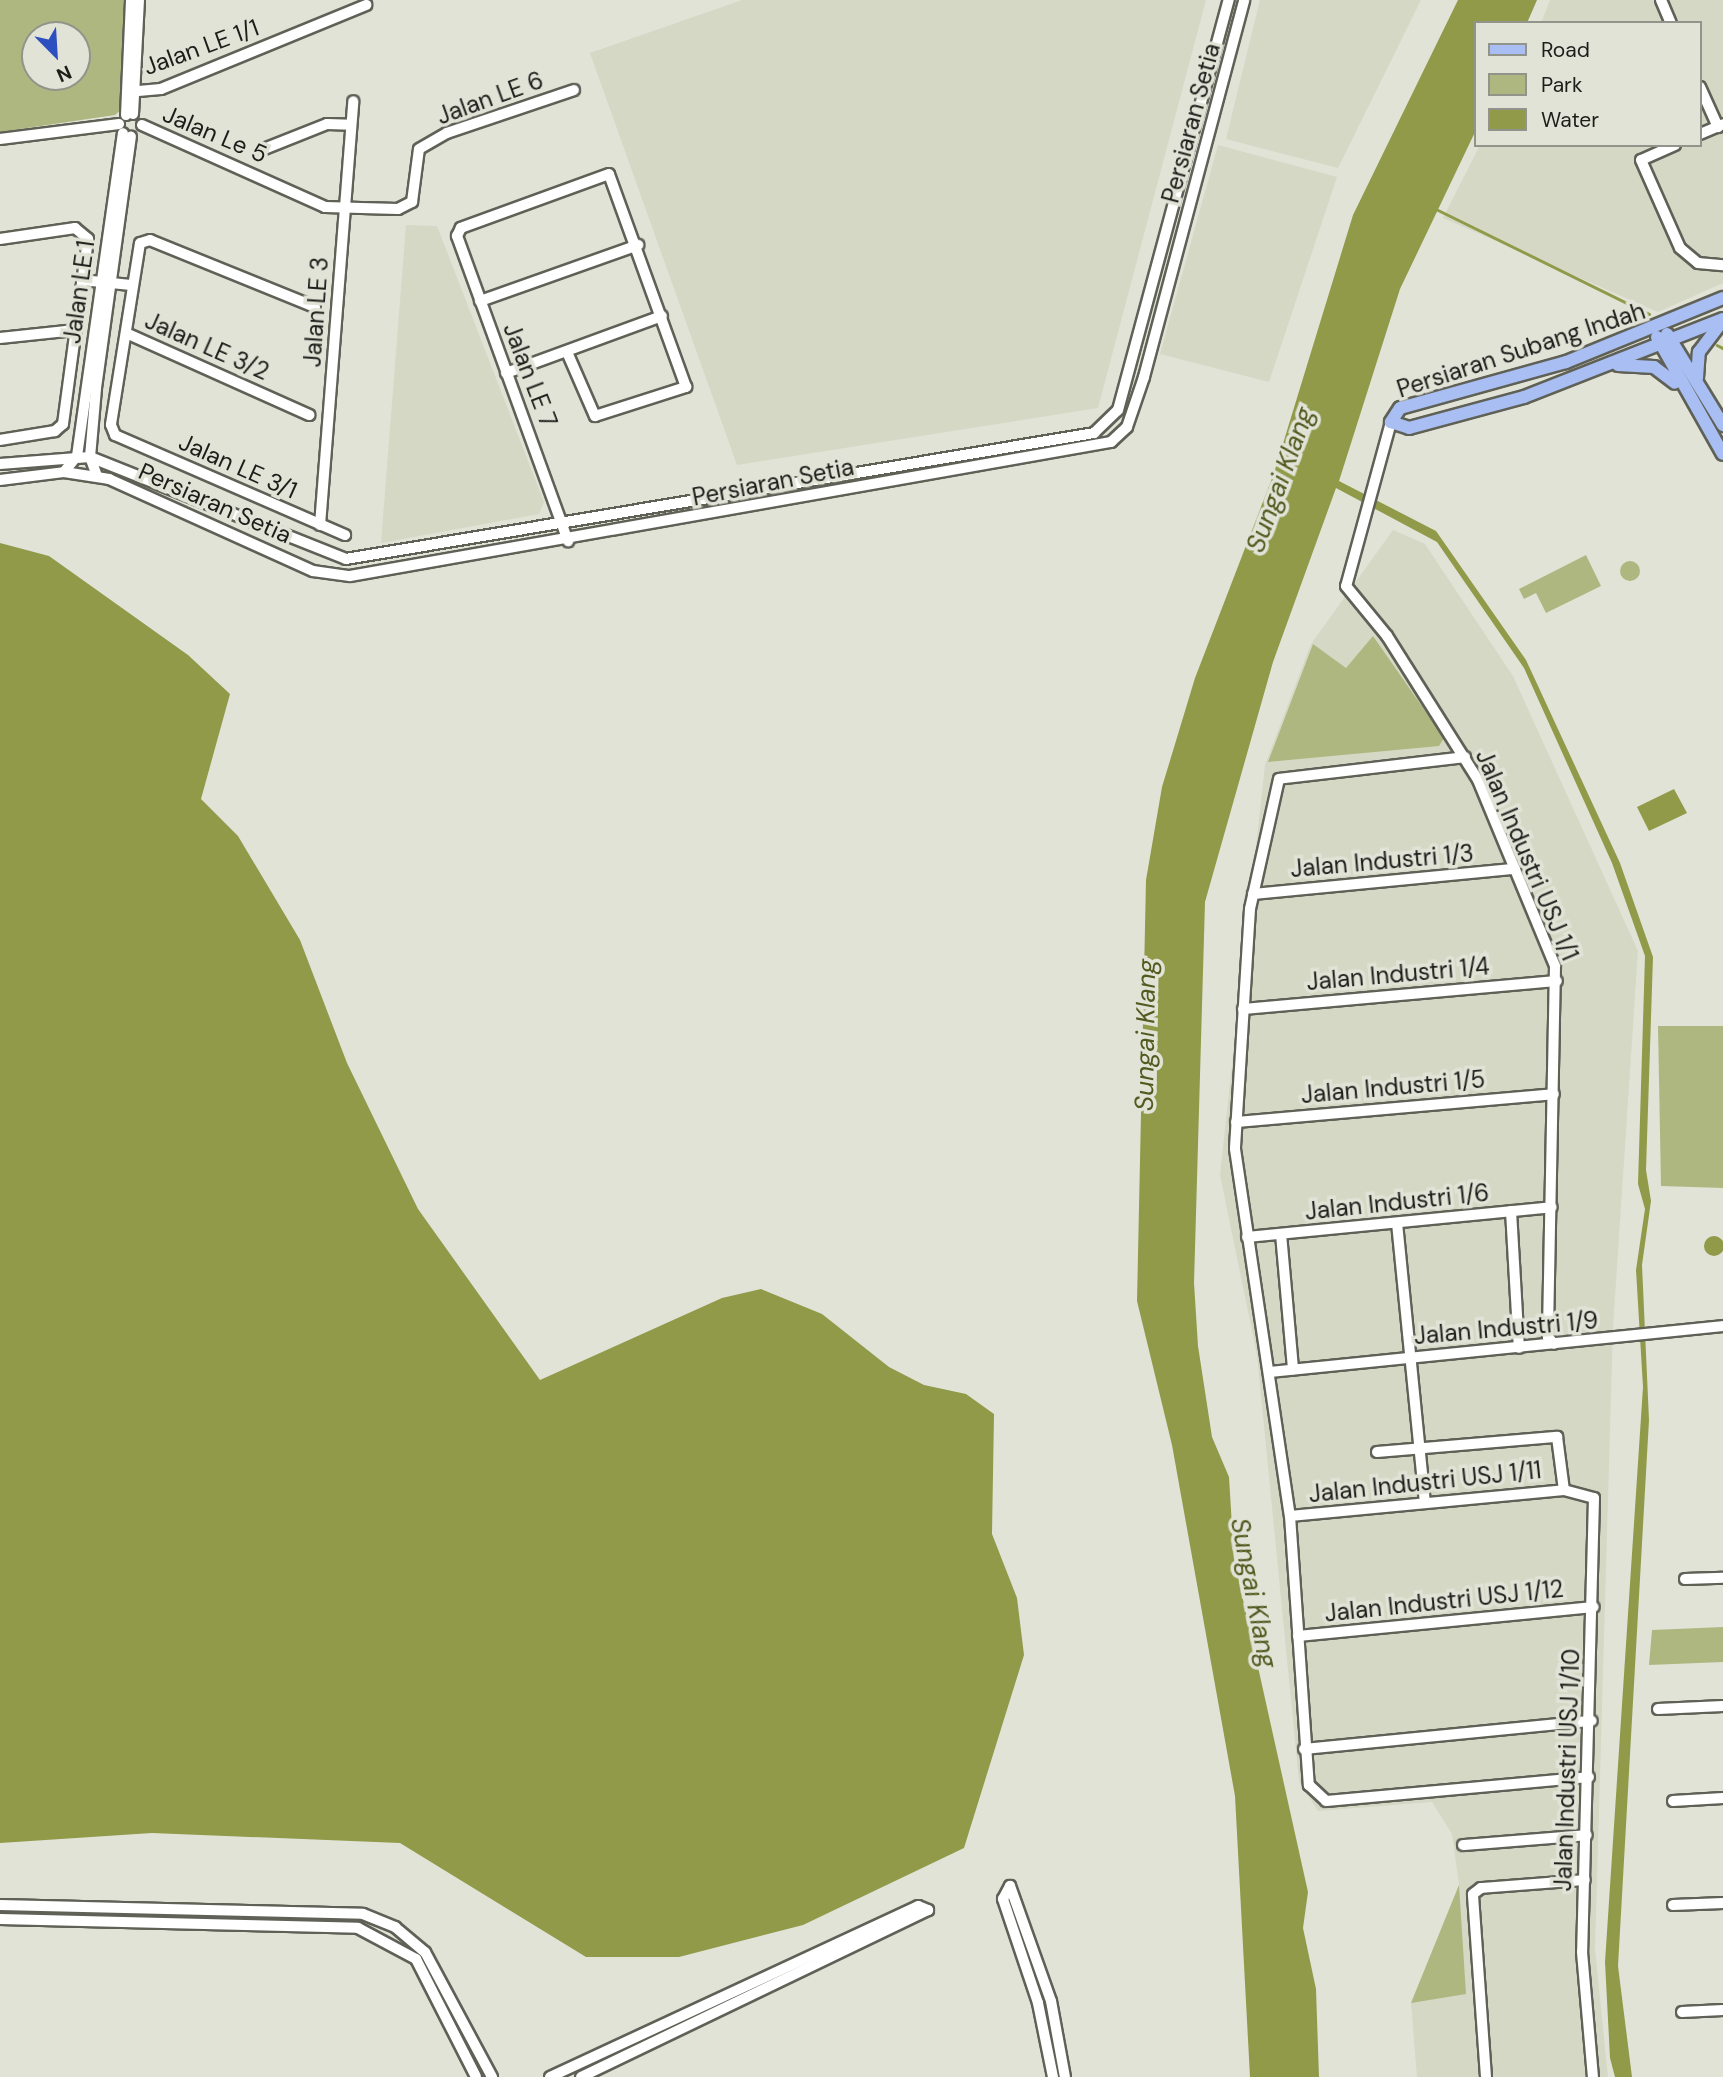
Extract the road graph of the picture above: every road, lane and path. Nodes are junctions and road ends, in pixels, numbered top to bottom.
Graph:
1 (131, 0) edge
2 (139, 0) edge
3 (1229, 0) edge
4 (1244, 0) edge
5 (1661, 0) edge
6 (366, 5) dead end
7 (1670, 21) edge
8 (574, 90) dead end
9 (1702, 91) edge
10 (131, 92) junction
11 (353, 101) dead end
12 (126, 125) junction
13 (142, 125) junction
14 (351, 125) junction
15 (1720, 125) edge
16 (1702, 133) edge
17 (0, 139) edge
18 (1670, 147) edge
19 (264, 149) dead end
20 (345, 208) junction
21 (0, 239) edge
22 (638, 245) junction
23 (1723, 265) edge
24 (82, 280) junction
25 (106, 282) junction
26 (131, 285) junction
27 (1723, 298) edge
28 (480, 301) junction
29 (315, 307) dead end
30 (662, 316) junction
31 (1723, 321) edge
32 (1659, 327) junction
33 (76, 330) junction
34 (126, 333) junction
35 (0, 338) edge
36 (1672, 338) junction
37 (1657, 345) junction
38 (567, 352) junction
39 (1611, 365) junction
40 (506, 373) junction
41 (1697, 382) junction
42 (1681, 387) junction
43 (309, 415) dead end
44 (1391, 422) junction
45 (1108, 425) junction
46 (1723, 425) edge
47 (1116, 438) junction
48 (0, 440) edge
49 (1723, 454) edge
50 (77, 456) junction
51 (90, 457) junction
52 (0, 464) edge
53 (64, 472) junction
54 (97, 477) junction
55 (0, 480) edge
56 (563, 519) junction
57 (320, 524) junction
58 (345, 535) dead end
59 (568, 541) junction
60 (1465, 757) junction
61 (1515, 869) junction
62 (1253, 894) junction
63 (1557, 981) junction
64 (1243, 1009) junction
65 (1554, 1094) junction
66 (1236, 1122) junction
67 (1552, 1208) junction
68 (1511, 1212) junction
69 (1397, 1223) junction
70 (1281, 1234) junction
71 (1247, 1237) junction
72 (1723, 1326) edge
73 (1554, 1343) junction
74 (1519, 1348) junction
75 (1412, 1358) junction
76 (1293, 1369) junction
77 (1270, 1372) junction
78 (1419, 1449) junction
79 (1377, 1452) dead end
80 (1564, 1490) junction
81 (1425, 1503) junction
82 (1290, 1517) junction
83 (1723, 1578) edge
84 (1685, 1579) dead end
85 (1594, 1607) junction
86 (1298, 1636) junction
87 (1723, 1706) edge
88 (1658, 1709) dead end
89 (1592, 1721) junction
90 (1304, 1749) junction
91 (1589, 1777) junction
92 (1723, 1798) edge
93 (1673, 1801) dead end
94 (1587, 1835) junction
95 (1463, 1845) dead end
96 (1585, 1880) junction
97 (1723, 1903) edge
98 (0, 1905) edge
99 (1673, 1905) dead end
100 (0, 1919) edge
101 (1723, 2010) edge
102 (1682, 2012) dead end
103 (475, 2077) edge
104 (492, 2077) edge
105 (550, 2077) edge
106 (581, 2077) edge
107 (1053, 2077) edge
108 (1065, 2077) edge
109 (1486, 2077) edge
110 (1593, 2077) edge

1 - 10 street, Jalan LE 1
2 - 10 street, Jalan LE 1
3 - 45 street, Persiaran Setia
4 - 47 street, Persiaran Setia
5 - 7 street
6 - 10 street, Jalan LE 1/1
8 - 20 street, Jalan LE 6
9 - 15 street
10 - 12 street, Jalan LE 1
11 - 14 street, Jalan LE 3
12 - 13 street
12 - 13 street
12 - 17 street
12 - 25 street, Jalan LE 1
13 - 20 street, Jalan Le 5
14 - 19 street
14 - 20 street, Jalan LE 3
15 - 16 street
18 - 23 street
20 - 57 street, Jalan LE 3
21 - 24 street
22 - 28 street
22 - 28 street, Jalan LE 7
22 - 30 street
24 - 25 street
24 - 33 street
25 - 26 street
25 - 50 street, Jalan LE 1
25 - 51 street, Jalan LE 1
26 - 29 street
26 - 34 street
27 - 32 main road, Persiaran Subang Indah
28 - 40 street, Jalan LE 7
30 - 38 street
30 - 38 street
31 - 36 main road, Persiaran Subang Indah
31 - 41 main road
32 - 36 main road
32 - 37 main road
32 - 44 main road, Persiaran Subang Indah
33 - 35 street
33 - 48 street
34 - 43 street, Jalan LE 3/2
34 - 57 street, Jalan LE 3/1
36 - 37 main road, Persiaran Subang Indah
36 - 41 main road
37 - 39 main road, Persiaran Subang Indah
37 - 42 main road
38 - 40 street
39 - 42 main road
39 - 44 main road, Persiaran Subang Indah
40 - 56 street, Jalan LE 7
41 - 46 main road
42 - 49 main road
44 - 60 street, Jalan Industri USJ 1/1
45 - 47 street
45 - 56 street, Persiaran Setia
47 - 59 street, Persiaran Setia
50 - 51 street, Persiaran Setia
50 - 52 street, Persiaran Setia
50 - 53 street
51 - 54 street
51 - 56 street, Persiaran Setia
53 - 54 street, Persiaran Setia
53 - 55 street, Persiaran Setia
54 - 59 street, Persiaran Setia
56 - 59 street, Jalan LE 7
57 - 58 street, Jalan LE 3/1
60 - 61 street, Jalan Industri USJ 1/1
60 - 62 street
61 - 62 street, Jalan Industri 1/3
61 - 63 street, Jalan Industri USJ 1/1
62 - 64 street
63 - 64 street, Jalan Industri 1/4
63 - 65 street, Jalan Industri USJ 1/1
64 - 66 street
65 - 66 street, Jalan Industri 1/5
65 - 67 street, Jalan Industri USJ 1/1
66 - 71 street
67 - 68 street, Jalan Industri 1/6
67 - 73 street, Jalan Industri USJ 1/1
68 - 69 street, Jalan Industri 1/6
68 - 74 street
69 - 70 street, Jalan Industri 1/6
69 - 75 street
70 - 71 street, Jalan Industri 1/6
70 - 76 street
71 - 77 street
72 - 73 street, Jalan Industri 1/9
73 - 74 street, Jalan Industri 1/9
74 - 75 street, Jalan Industri 1/9
75 - 76 street, Jalan Industri 1/9
75 - 78 street
76 - 77 street, Jalan Industri 1/9
77 - 82 street
78 - 79 street
78 - 80 street
78 - 81 street
80 - 81 street, Jalan Industri USJ 1/11
80 - 85 street, Jalan Industri USJ 1/10
81 - 82 street, Jalan Industri USJ 1/11
82 - 86 street
83 - 84 street
85 - 86 street, Jalan Industri USJ 1/12
85 - 89 street, Jalan Industri USJ 1/10
86 - 90 street
87 - 88 street
89 - 90 street
89 - 91 street, Jalan Industri USJ 1/10
90 - 91 street
91 - 94 street, Jalan Industri USJ 1/10
92 - 93 street
94 - 95 street
94 - 96 street, Jalan Industri USJ 1/10
96 - 109 street
96 - 110 street, Jalan Industri USJ 1/10
97 - 99 street
98 - 104 street
100 - 103 street
101 - 102 street
105 - 106 street
107 - 108 street

